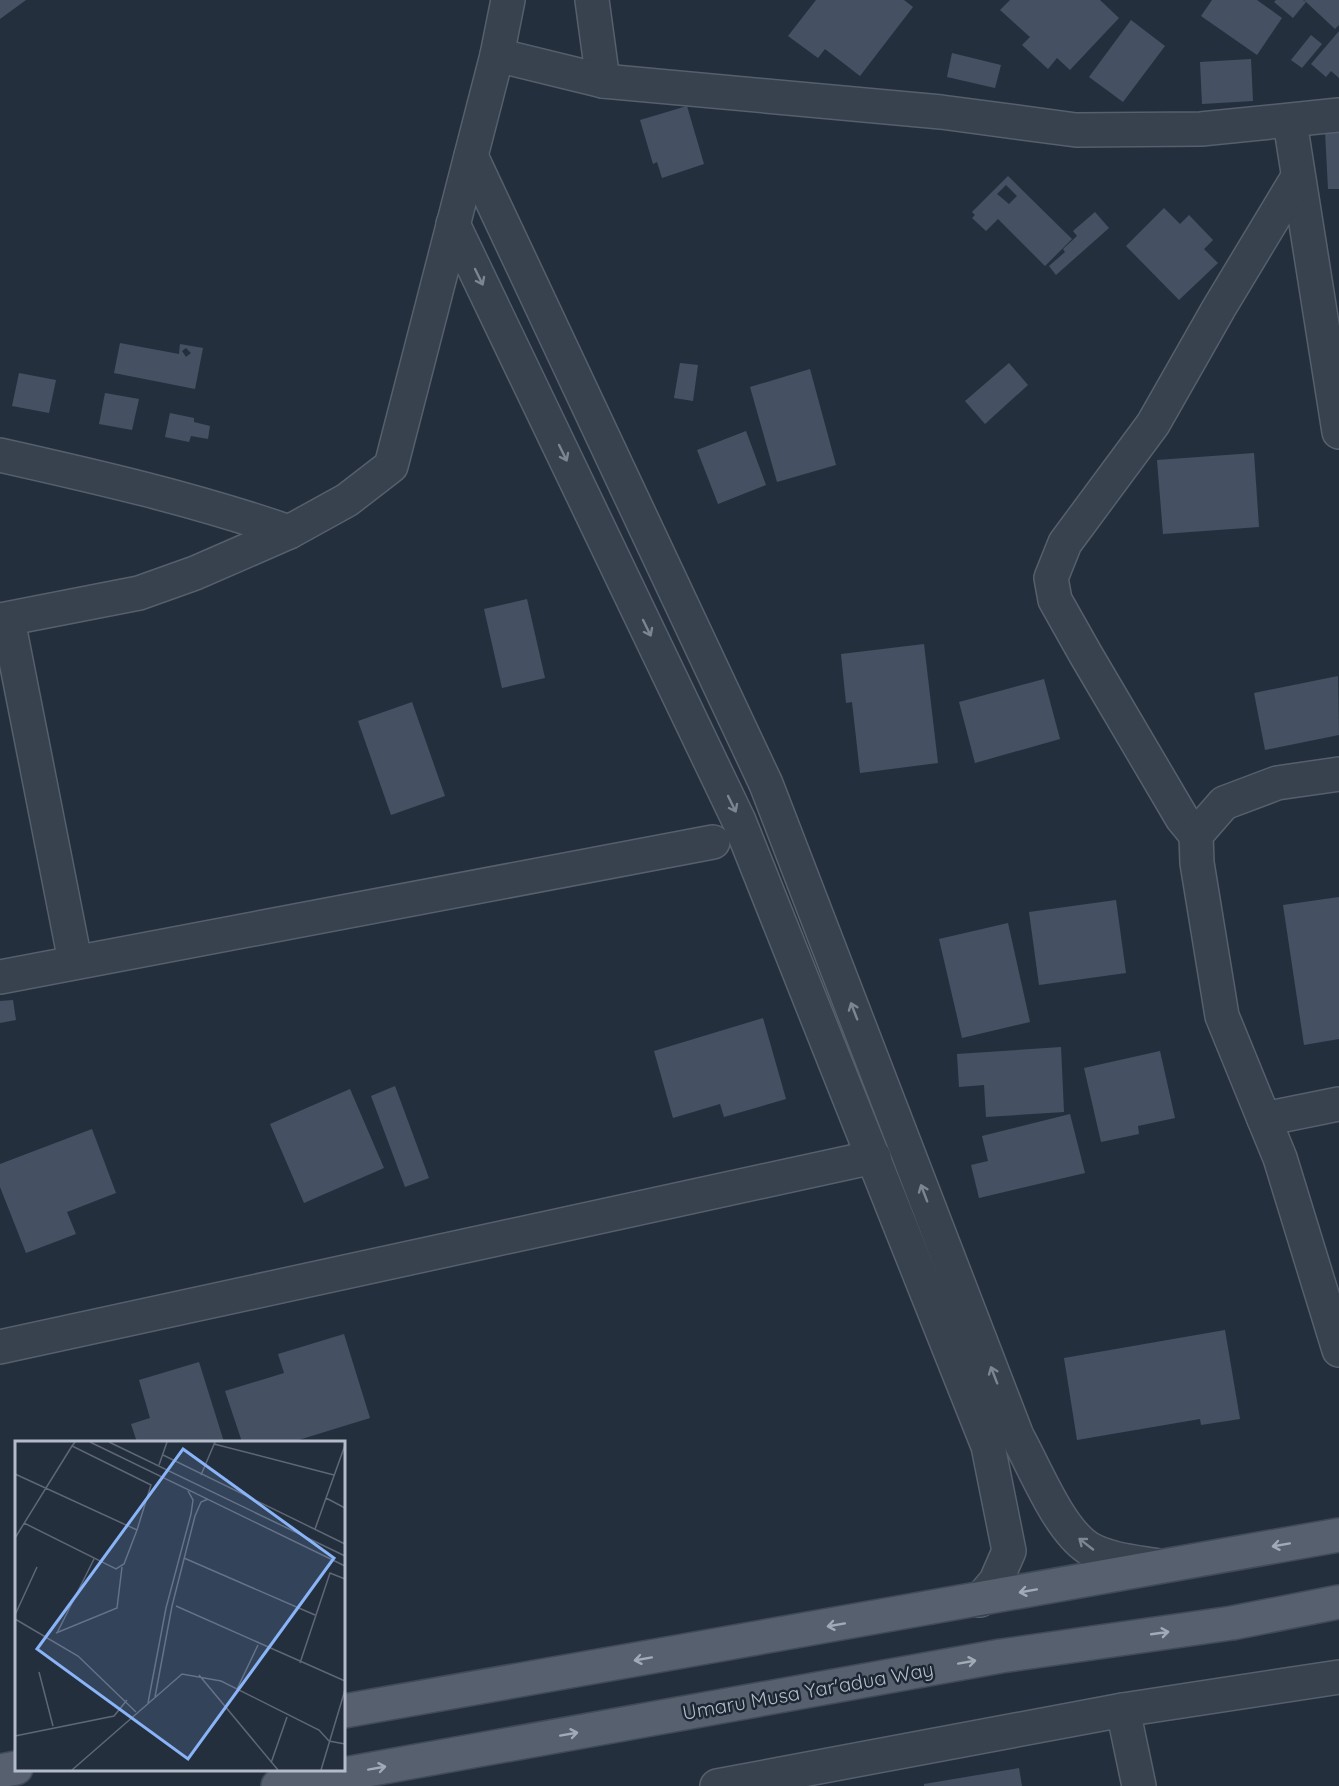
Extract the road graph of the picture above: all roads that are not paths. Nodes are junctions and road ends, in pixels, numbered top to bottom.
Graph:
1 (508, 0) edge
2 (592, 0) edge
3 (497, 55) junction
4 (603, 81) junction
5 (1339, 115) edge
6 (1290, 122) junction
7 (471, 156) junction
8 (1298, 177) junction
9 (453, 224) junction
10 (1339, 432) edge
11 (0, 456) edge
12 (289, 532) junction
13 (4, 620) edge
14 (1339, 774) edge
15 (1196, 835) junction
16 (713, 842) dead end
17 (75, 961) junction
18 (0, 977) edge
19 (1339, 1104) edge
20 (1264, 1119) junction
21 (874, 1157) junction
22 (0, 1347) edge
23 (1339, 1350) edge
24 (1339, 1535) edge
25 (1161, 1566) junction
26 (980, 1600) junction
27 (1339, 1602) edge
28 (1339, 1677) edge
29 (1123, 1710) junction
30 (345, 1711) edge
31 (15, 1768) edge
32 (0, 1771) edge
33 (278, 1786) edge
34 (717, 1786) edge
35 (1139, 1786) edge

1 - 3 street
2 - 4 street
3 - 4 street
3 - 7 street
4 - 6 street
5 - 6 street
6 - 8 street
7 - 9 street
25 -> 7 street
8 - 10 street
8 - 15 street
9 - 12 street
9 -> 21 street
11 - 12 street
12 - 13 street
13 - 17 street
14 - 15 street
15 - 20 street
16 - 17 street
17 - 18 street
19 - 20 street
20 - 23 street
21 - 22 street
21 - 26 street
24 -> 25 main road
25 -> 26 main road
26 -> 30 main road
33 -> 27 main road, Umaru Musa Yar'adua Way
28 - 29 street
29 - 34 street
29 - 35 street
31 - 32 main road

